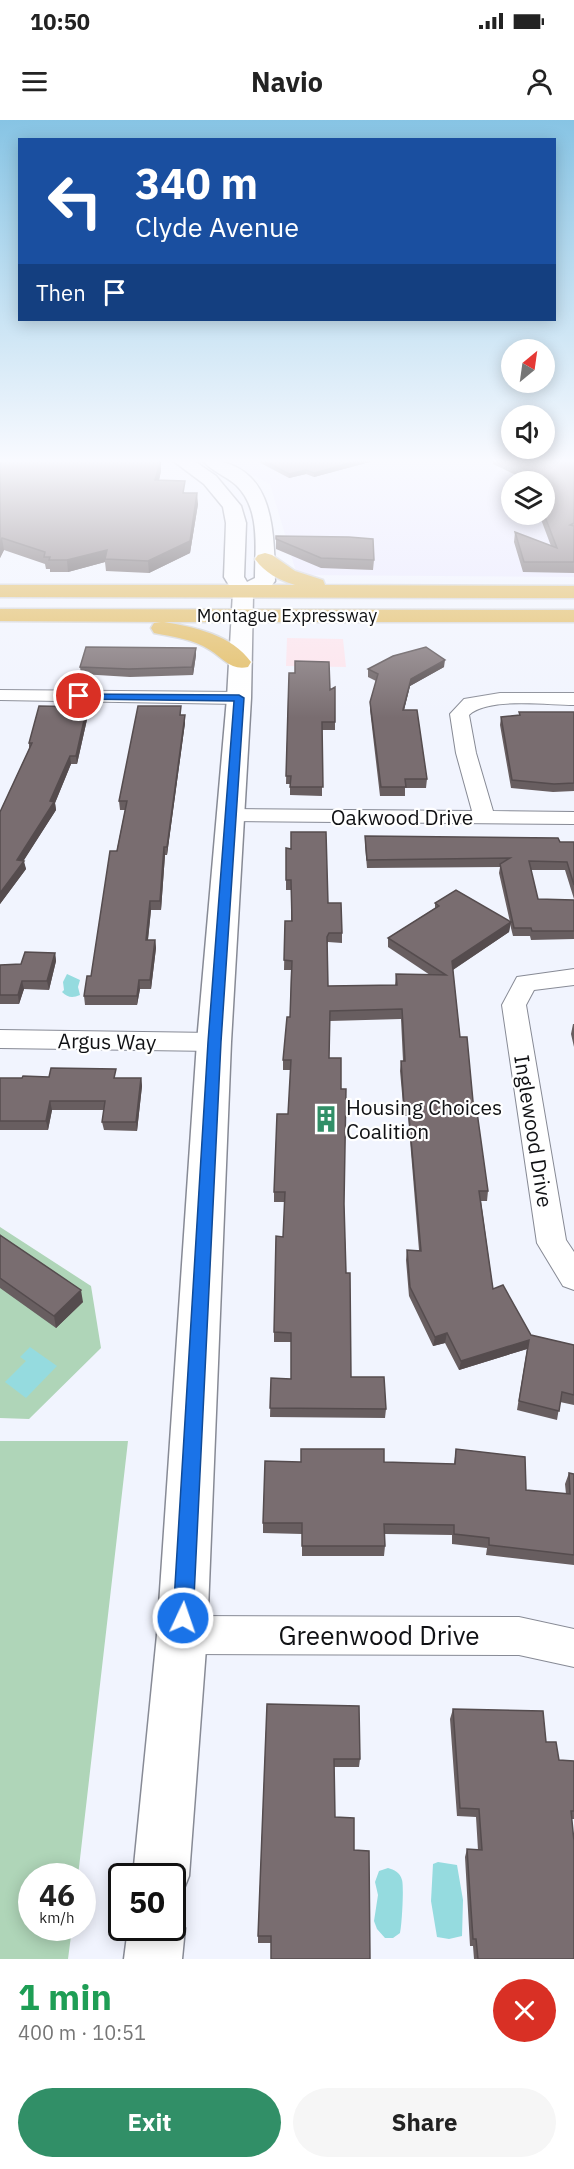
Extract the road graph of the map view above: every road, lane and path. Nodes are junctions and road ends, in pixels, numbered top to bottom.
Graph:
1 (235, 546) edge
2 (266, 546) edge
3 (265, 559) junction
4 (574, 582) edge
5 (0, 591) edge
6 (356, 591) junction
7 (474, 591) junction
8 (574, 592) edge
9 (242, 603) junction
10 (0, 615) edge
11 (81, 615) junction
12 (574, 616) edge
13 (240, 662) junction
14 (239, 698) junction
15 (1, 699) edge
16 (574, 699) edge
17 (230, 815) junction
18 (484, 817) junction
19 (574, 818) edge
20 (574, 977) edge
21 (0, 1040) edge
22 (214, 1042) junction
23 (574, 1278) edge
24 (182, 1635) junction
25 (574, 1648) edge
26 (162, 1863) edge
27 (155, 1941) edge
28 (153, 1959) edge

1 - 9 main road
2 - 3 main road
3 - 6 highway
3 - 9 main road
4 - 7 highway
5 - 9 highway, Montague Expressway
6 - 7 highway, Montague Expressway
6 - 9 highway, Montague Expressway
7 - 8 highway, Montague Expressway
9 - 11 highway, Montague Expressway
9 - 12 highway, Montague Expressway
9 - 13 main road
10 - 11 highway, Montague Expressway
11 - 13 highway
13 - 14 main road
14 - 15 street
14 - 17 main road
16 - 18 street
17 - 18 street, Oakwood Drive
17 - 22 main road
18 - 19 street, Oakwood Drive
20 - 23 street, Inglewood Drive
21 - 22 street, Argus Way
22 - 24 main road
24 - 25 street, Greenwood Drive
24 - 26 main road
27 - 28 main road

